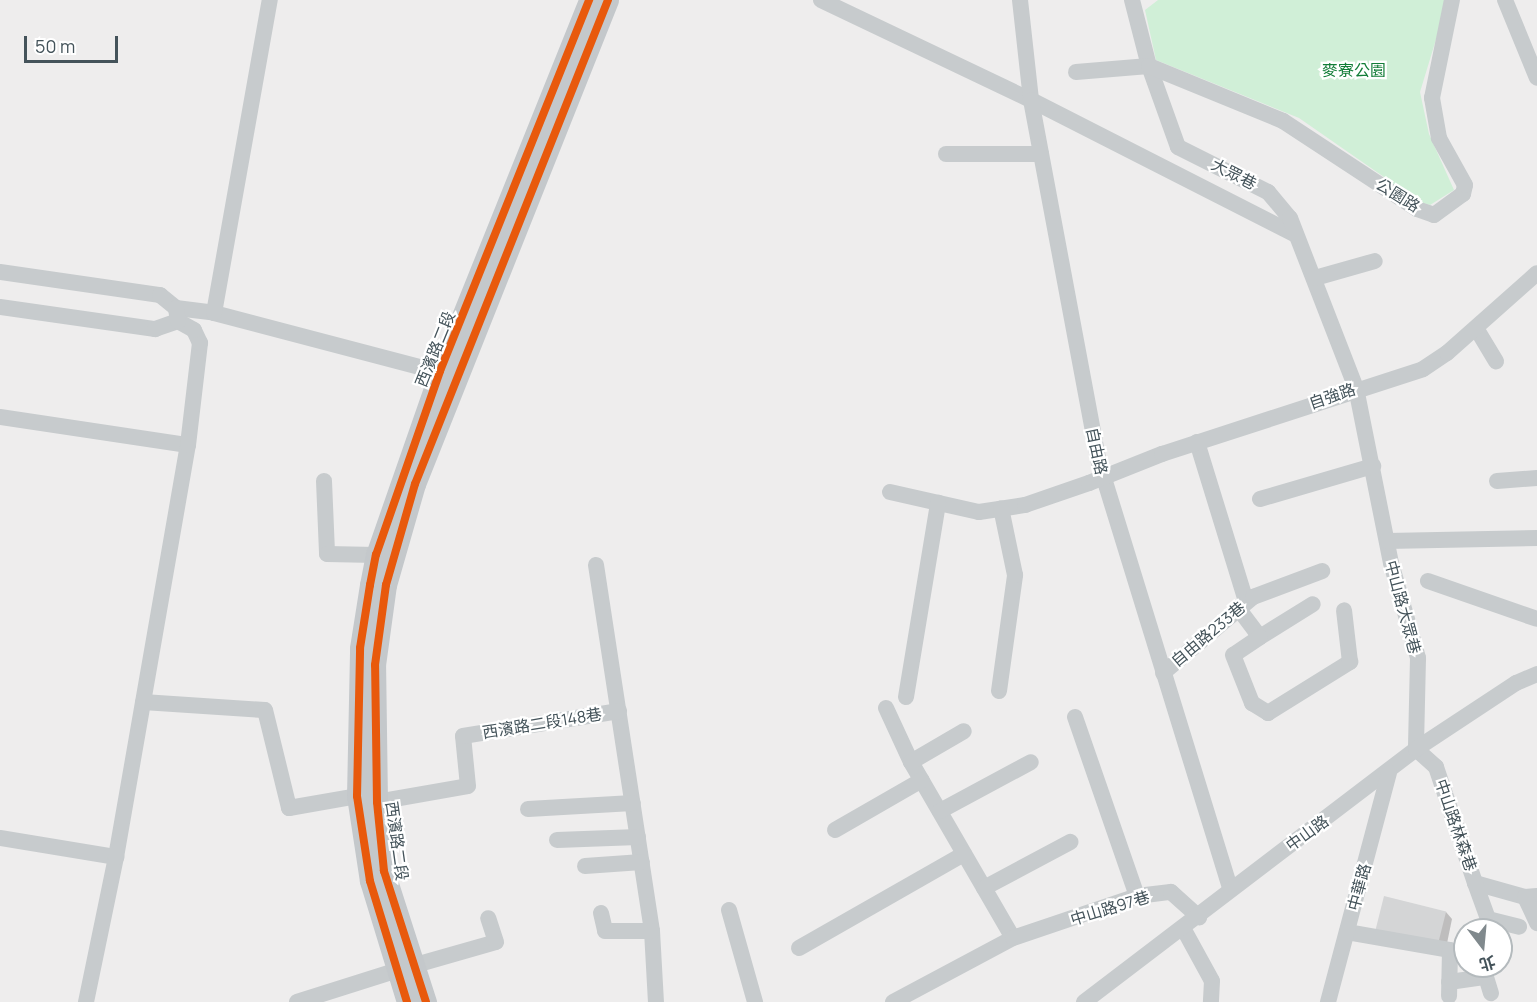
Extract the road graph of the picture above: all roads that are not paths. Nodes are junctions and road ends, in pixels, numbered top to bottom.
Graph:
1 (270, 0) edge
2 (589, 0) edge
3 (608, 0) edge
4 (821, 0) edge
5 (1020, 0) edge
6 (1132, 0) edge
7 (1452, 0) edge
8 (1505, 0) edge
9 (1149, 66) junction
10 (1076, 72) dead end
11 (1537, 78) edge
12 (1031, 100) junction
13 (946, 154) dead end
14 (1041, 154) junction
15 (1294, 234) junction
16 (1375, 261) dead end
17 (0, 272) edge
18 (1537, 273) edge
19 (1315, 278) junction
20 (0, 307) edge
21 (214, 313) junction
22 (177, 314) junction
23 (1476, 328) junction
24 (1496, 361) dead end
25 (448, 374) junction
26 (1356, 388) junction
27 (0, 417) edge
28 (1197, 442) junction
29 (188, 445) junction
30 (1373, 466) junction
31 (1103, 478) junction
32 (1537, 478) edge
33 (324, 481) dead end
34 (1497, 481) dead end
35 (890, 492) dead end
36 (1260, 499) dead end
37 (938, 503) junction
38 (1001, 508) junction
39 (1537, 538) edge
40 (1387, 541) junction
41 (376, 555) junction
42 (596, 565) dead end
43 (1322, 571) dead end
44 (1428, 581) dead end
45 (1312, 604) dead end
46 (1242, 605) junction
47 (1344, 610) dead end
48 (1537, 619) edge
49 (1260, 637) junction
50 (1162, 673) junction
51 (1537, 674) edge
52 (999, 691) dead end
53 (906, 697) dead end
54 (143, 702) junction
55 (885, 708) dead end
56 (619, 711) junction
57 (1075, 717) dead end
58 (964, 731) dead end
59 (1416, 749) junction
60 (911, 762) junction
61 (1031, 762) dead end
62 (1389, 773) junction
63 (922, 780) junction
64 (367, 799) junction
65 (633, 803) junction
66 (528, 809) dead end
67 (940, 811) junction
68 (835, 830) dead end
69 (638, 837) junction
70 (0, 838) edge
71 (556, 840) dead end
72 (1070, 842) dead end
73 (964, 854) junction
74 (116, 857) junction
75 (642, 862) junction
76 (585, 866) dead end
77 (1475, 883) junction
78 (984, 888) junction
79 (1230, 889) junction
80 (1137, 896) junction
81 (1531, 897) edge
82 (729, 910) dead end
83 (600, 913) dead end
84 (1199, 917) junction
85 (488, 918) dead end
86 (1537, 923) edge
87 (1519, 927) dead end
88 (1183, 928) junction
89 (652, 931) junction
90 (1347, 932) junction
91 (1013, 938) junction
92 (799, 948) dead end
93 (1453, 949) edge
94 (404, 969) junction
95 (1453, 972) edge
96 (1487, 979) edge
97 (86, 1002) edge
98 (297, 1002) edge
99 (407, 1002) edge
100 (426, 1002) edge
101 (656, 1002) edge
102 (755, 1002) edge
103 (893, 1002) edge
104 (1084, 1002) edge
105 (1211, 1002) edge
106 (1328, 1002) edge

1 - 21 street
2 - 25 main road, 西濱路二段
3 - 25 main road, 西濱路二段
4 - 12 street
5 - 12 street, 自由路
6 - 9 street
7 - 9 street, 公園路
8 - 11 street
9 - 10 street
9 - 15 street, 大眾巷
12 - 14 street, 自由路
12 - 15 street
13 - 14 street
14 - 31 street, 自由路
15 - 19 street, 大眾巷
16 - 19 street
17 - 22 street
18 - 23 street, 自強路
19 - 26 street, 大眾巷
20 - 22 street
21 - 22 street
21 - 25 street
22 - 29 street
23 - 24 street
23 - 26 street, 自強路
25 - 41 main road, 西濱路二段
25 - 64 main road, 西濱路二段
26 - 28 street, 自強路
26 - 30 street, 中山路大眾巷
27 - 29 street
28 - 31 street, 自強路
28 - 46 street
29 - 54 street
30 - 36 street
30 - 40 street, 中山路大眾巷
31 - 38 street, 自強路
31 - 50 street, 自由路
32 - 34 street
33 - 41 street
35 - 37 street, 自強路
37 - 38 street, 自強路
37 - 53 street
38 - 52 street
39 - 40 street
40 - 59 street, 中山路大眾巷
41 - 64 main road, 西濱路二段
42 - 56 street, 西濱路二段148巷
43 - 46 street, 自由路233巷
44 - 48 street, 中山路大眾巷
45 - 49 street
46 - 49 street
46 - 50 street, 自由路233巷
47 - 49 street
50 - 79 street, 自由路
51 - 59 street, 中山路
54 - 64 street
54 - 74 street
55 - 60 street
56 - 64 street, 西濱路二段148巷
56 - 65 street, 西濱路二段148巷
57 - 80 street
58 - 60 street
59 - 62 street, 中山路
59 - 77 street, 中山路林森巷
60 - 63 street
61 - 67 street
62 - 79 street, 中山路
62 - 90 street, 中華路
63 - 67 street
63 - 68 street
64 - 94 main road, 西濱路二段
65 - 66 street
65 - 69 street, 西濱路二段148巷
67 - 73 street
69 - 71 street
69 - 75 street, 西濱路二段148巷
70 - 74 street
72 - 78 street
73 - 78 street
73 - 92 street
74 - 97 street
75 - 76 street
75 - 89 street, 西濱路二段148巷
77 - 81 street, 中山路林森巷
77 - 87 street
78 - 91 street
79 - 84 street, 中山路
80 - 84 street, 中山路97巷
80 - 91 street, 中山路97巷
81 - 86 street
82 - 102 street
83 - 89 street
84 - 88 street, 中山路
85 - 94 street
88 - 104 street, 中山路
88 - 105 street
89 - 101 street, 西濱路二段148巷
90 - 93 street
90 - 106 street, 中華路
91 - 103 street, 中山路97巷
94 - 98 street
94 - 99 main road, 西濱路二段
94 - 100 main road, 西濱路二段
95 - 96 street

